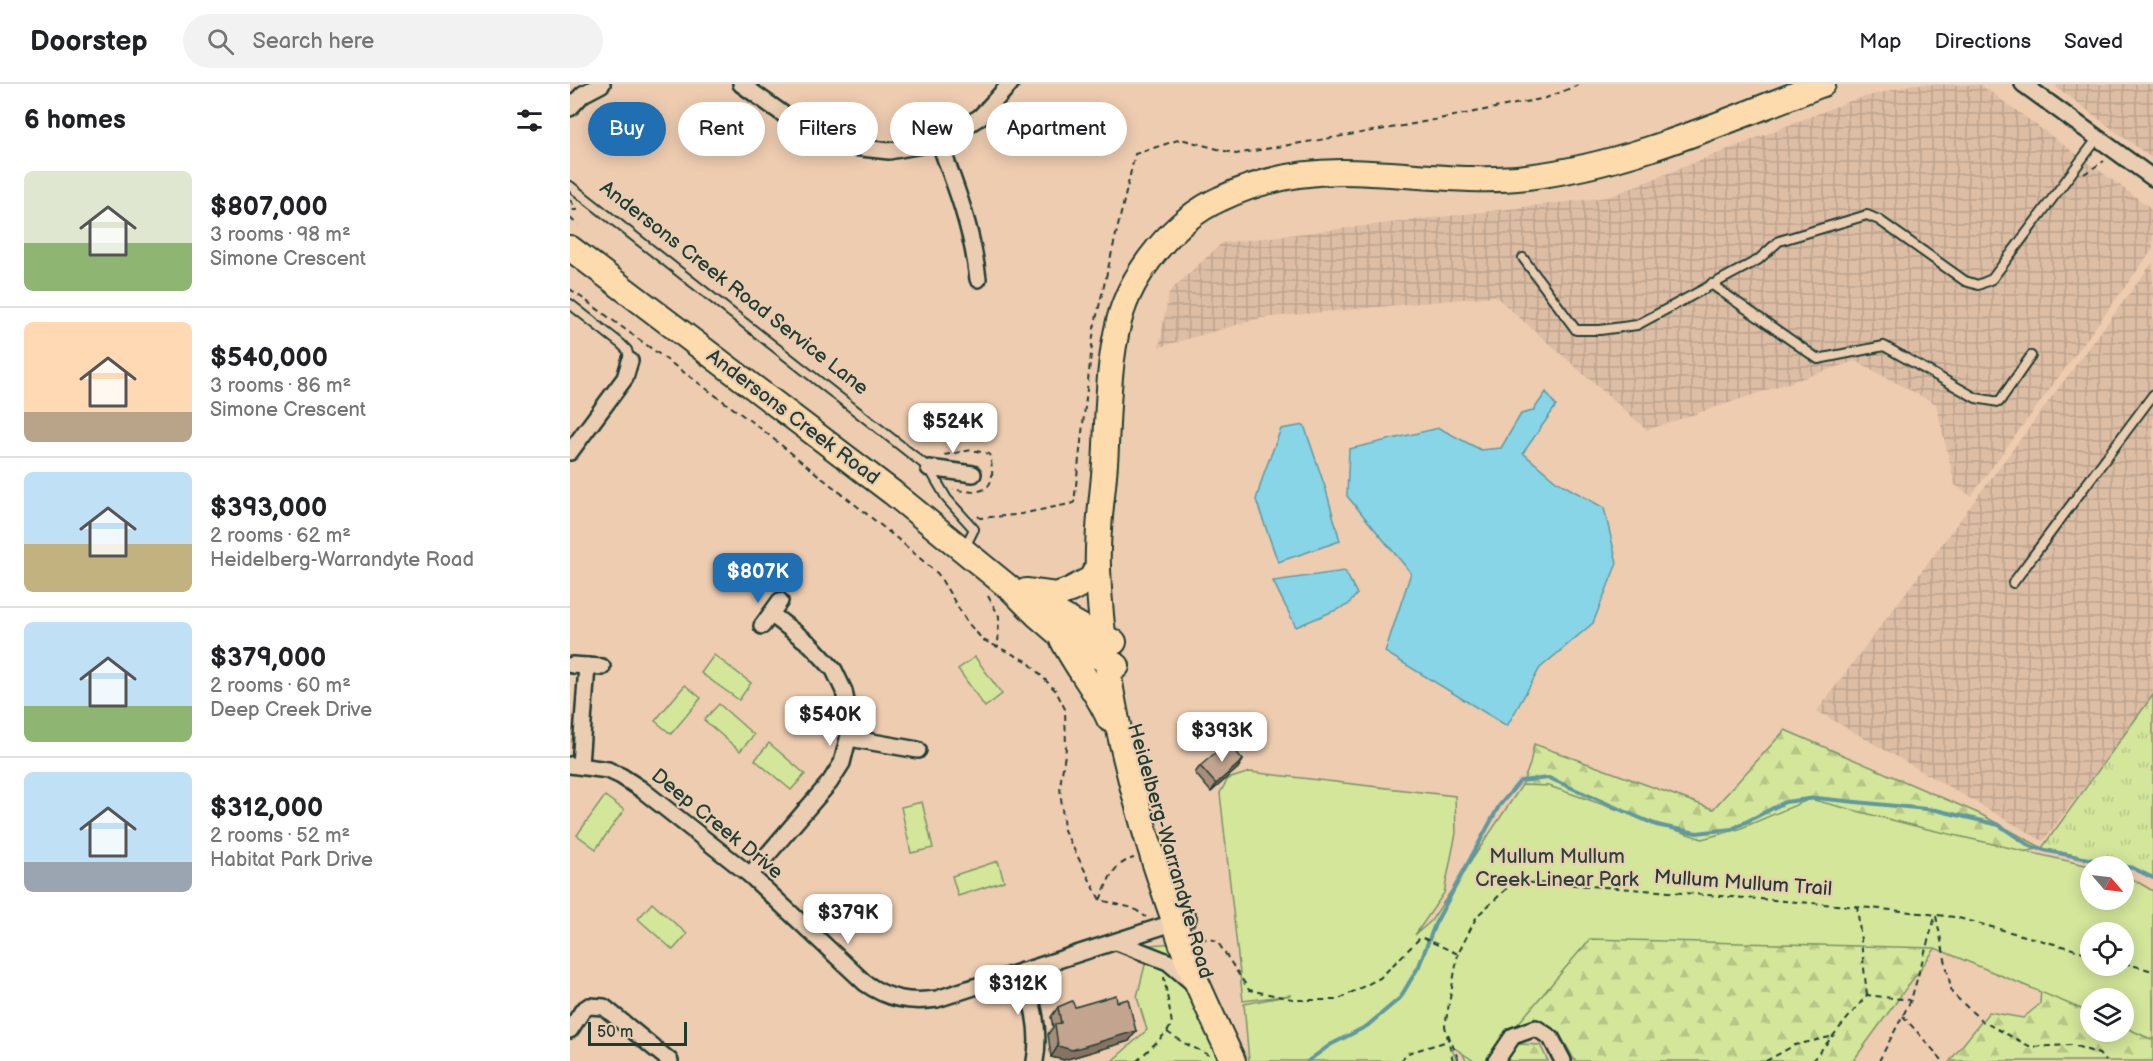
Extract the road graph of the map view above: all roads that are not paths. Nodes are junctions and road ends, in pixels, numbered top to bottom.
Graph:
1 (602, 84) edge
2 (1010, 84) edge
3 (1823, 84) edge
4 (2023, 84) edge
5 (748, 85) edge
6 (570, 108) edge
7 (974, 121) edge
8 (2097, 139) junction
9 (890, 151) edge
10 (944, 156) edge
11 (2153, 178) edge
12 (570, 186) edge
13 (570, 248) edge
14 (1523, 258) dead end
15 (978, 279) dead end
16 (1712, 285) junction
17 (570, 304) edge
18 (2031, 356) dead end
19 (630, 361) joint
20 (2153, 395) edge
21 (570, 452) edge
22 (1106, 465) junction
23 (929, 468) junction
24 (973, 474) dead end
25 (963, 550) junction
26 (1098, 566) junction
27 (2013, 583) dead end
28 (1012, 590) junction
29 (771, 614) dead end
30 (1060, 635) junction
31 (1112, 653) junction
32 (587, 666) dead end
33 (849, 738) junction
34 (918, 750) dead end
35 (1123, 752) junction
36 (575, 765) edge
37 (750, 875) junction
38 (1174, 922) junction
39 (1117, 942) junction
40 (1022, 971) junction
41 (1201, 991) junction
42 (1215, 1023) junction
43 (570, 1030) edge
44 (1222, 1058) edge
45 (670, 1061) edge
46 (1035, 1061) edge
47 (1496, 1061) edge
48 (1563, 1061) edge

1 - 6 street
2 - 7 street
3 - 22 main road, Heidelberg-Warrandyte Road
4 - 8 street
5 - 9 street
8 - 11 street
8 - 16 lane
10 - 15 street
12 - 23 lane, Andersons Creek Road Service Lane
13 - 25 main road, Andersons Creek Road
14 - 16 lane
16 - 18 lane
17 - 19 lane
19 - 21 street
20 - 27 lane
22 - 26 main road, Heidelberg-Warrandyte Road
22 - 31 main road, Heidelberg-Warrandyte Road
23 - 24 street
23 - 25 lane, Andersons Creek Road Service Lane
25 - 28 main road, Andersons Creek Road
26 - 28 main road
26 - 31 main road, Heidelberg-Warrandyte Road
28 - 30 main road, Andersons Creek Road
28 - 31 main road, Andersons Creek Road
29 - 33 street
30 - 31 main road, Andersons Creek Road
30 - 35 main road
31 - 35 main road, Heidelberg-Warrandyte Road
31 - 38 main road, Heidelberg-Warrandyte Road
32 - 36 street
33 - 34 street
33 - 37 street
35 - 38 main road, Heidelberg-Warrandyte Road
36 - 37 street, Deep Creek Drive
37 - 40 street, Deep Creek Drive
38 - 39 street, Deep Creek Drive
38 - 41 main road, Heidelberg-Warrandyte Road
38 - 42 main road, Heidelberg-Warrandyte Road
39 - 40 street, Deep Creek Drive
39 - 41 street
40 - 46 street
41 - 42 main road, Heidelberg-Warrandyte Road
42 - 44 main road, Heidelberg-Warrandyte Road
43 - 45 street
47 - 48 street

